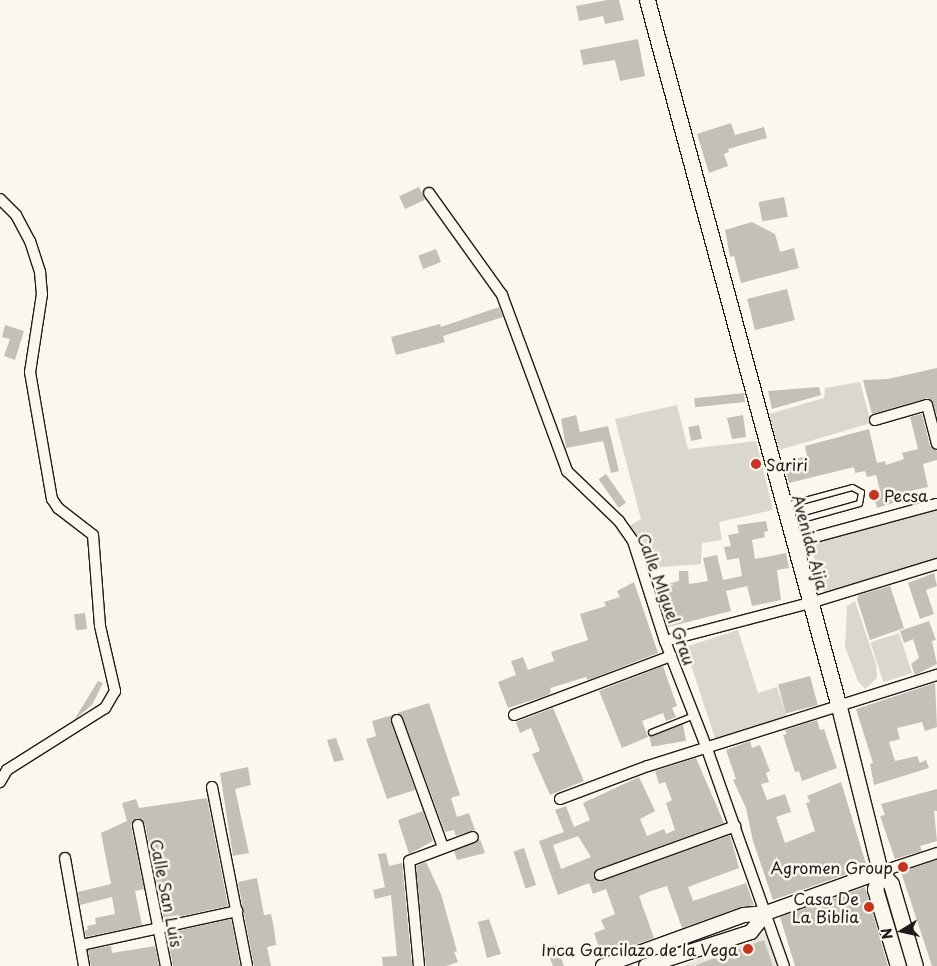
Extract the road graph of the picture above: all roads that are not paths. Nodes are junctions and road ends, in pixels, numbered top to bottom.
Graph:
1 (647, 0) edge
2 (429, 193) dead end
3 (0, 199) edge
4 (875, 420) dead end
5 (937, 444) edge
6 (937, 504) edge
7 (784, 506) junction
8 (788, 523) junction
9 (794, 543) junction
10 (937, 564) edge
11 (810, 603) junction
12 (665, 641) junction
13 (671, 656) junction
14 (937, 675) edge
15 (839, 707) junction
16 (514, 715) dead end
17 (694, 715) junction
18 (397, 720) dead end
19 (651, 732) dead end
20 (707, 748) junction
21 (0, 782) edge
22 (212, 787) dead end
23 (560, 799) dead end
24 (138, 825) dead end
25 (735, 826) junction
26 (473, 837) dead end
27 (443, 847) junction
28 (937, 853) edge
29 (65, 858) dead end
30 (880, 872) junction
31 (600, 875) dead end
32 (236, 911) junction
33 (766, 913) junction
34 (159, 929) junction
35 (81, 945) junction
36 (84, 966) edge
37 (166, 966) edge
38 (247, 966) edge
39 (419, 966) edge
40 (603, 966) edge
41 (646, 966) edge
42 (784, 966) edge
43 (898, 966) edge
44 (915, 966) edge

1 - 7 main road, Avenida Aija
2 - 12 street, Calle MIguel Grau
3 - 21 street
4 - 5 street
6 - 9 street
7 - 8 main road, Avenida Aija
7 - 8 lane
8 - 9 main road, Avenida Aija
9 - 11 main road, Avenida Aija
10 - 11 street
11 - 12 street
11 - 15 main road, Avenida Aija
12 - 13 street, Calle MIguel Grau
13 - 16 street
13 - 17 street, Calle MIguel Grau
14 - 15 street
15 - 20 street
15 - 30 main road, Avenida Aija
17 - 19 lane
17 - 20 street, Calle MIguel Grau
18 - 27 street
20 - 23 street
20 - 25 street, Calle MIguel Grau
22 - 32 street
24 - 34 street, Calle San Luis
25 - 31 street
25 - 33 street, Calle MIguel Grau
26 - 27 street
27 - 39 street
28 - 30 street
29 - 35 street
30 - 33 main road
30 - 43 main road, Avenida Aija
30 - 44 main road, Avenida Aija
32 - 34 street
32 - 38 street
33 - 40 main road
33 - 41 main road
33 - 42 street, Calle MIguel Grau
34 - 35 street
34 - 37 street, Calle San Luis
35 - 36 street

